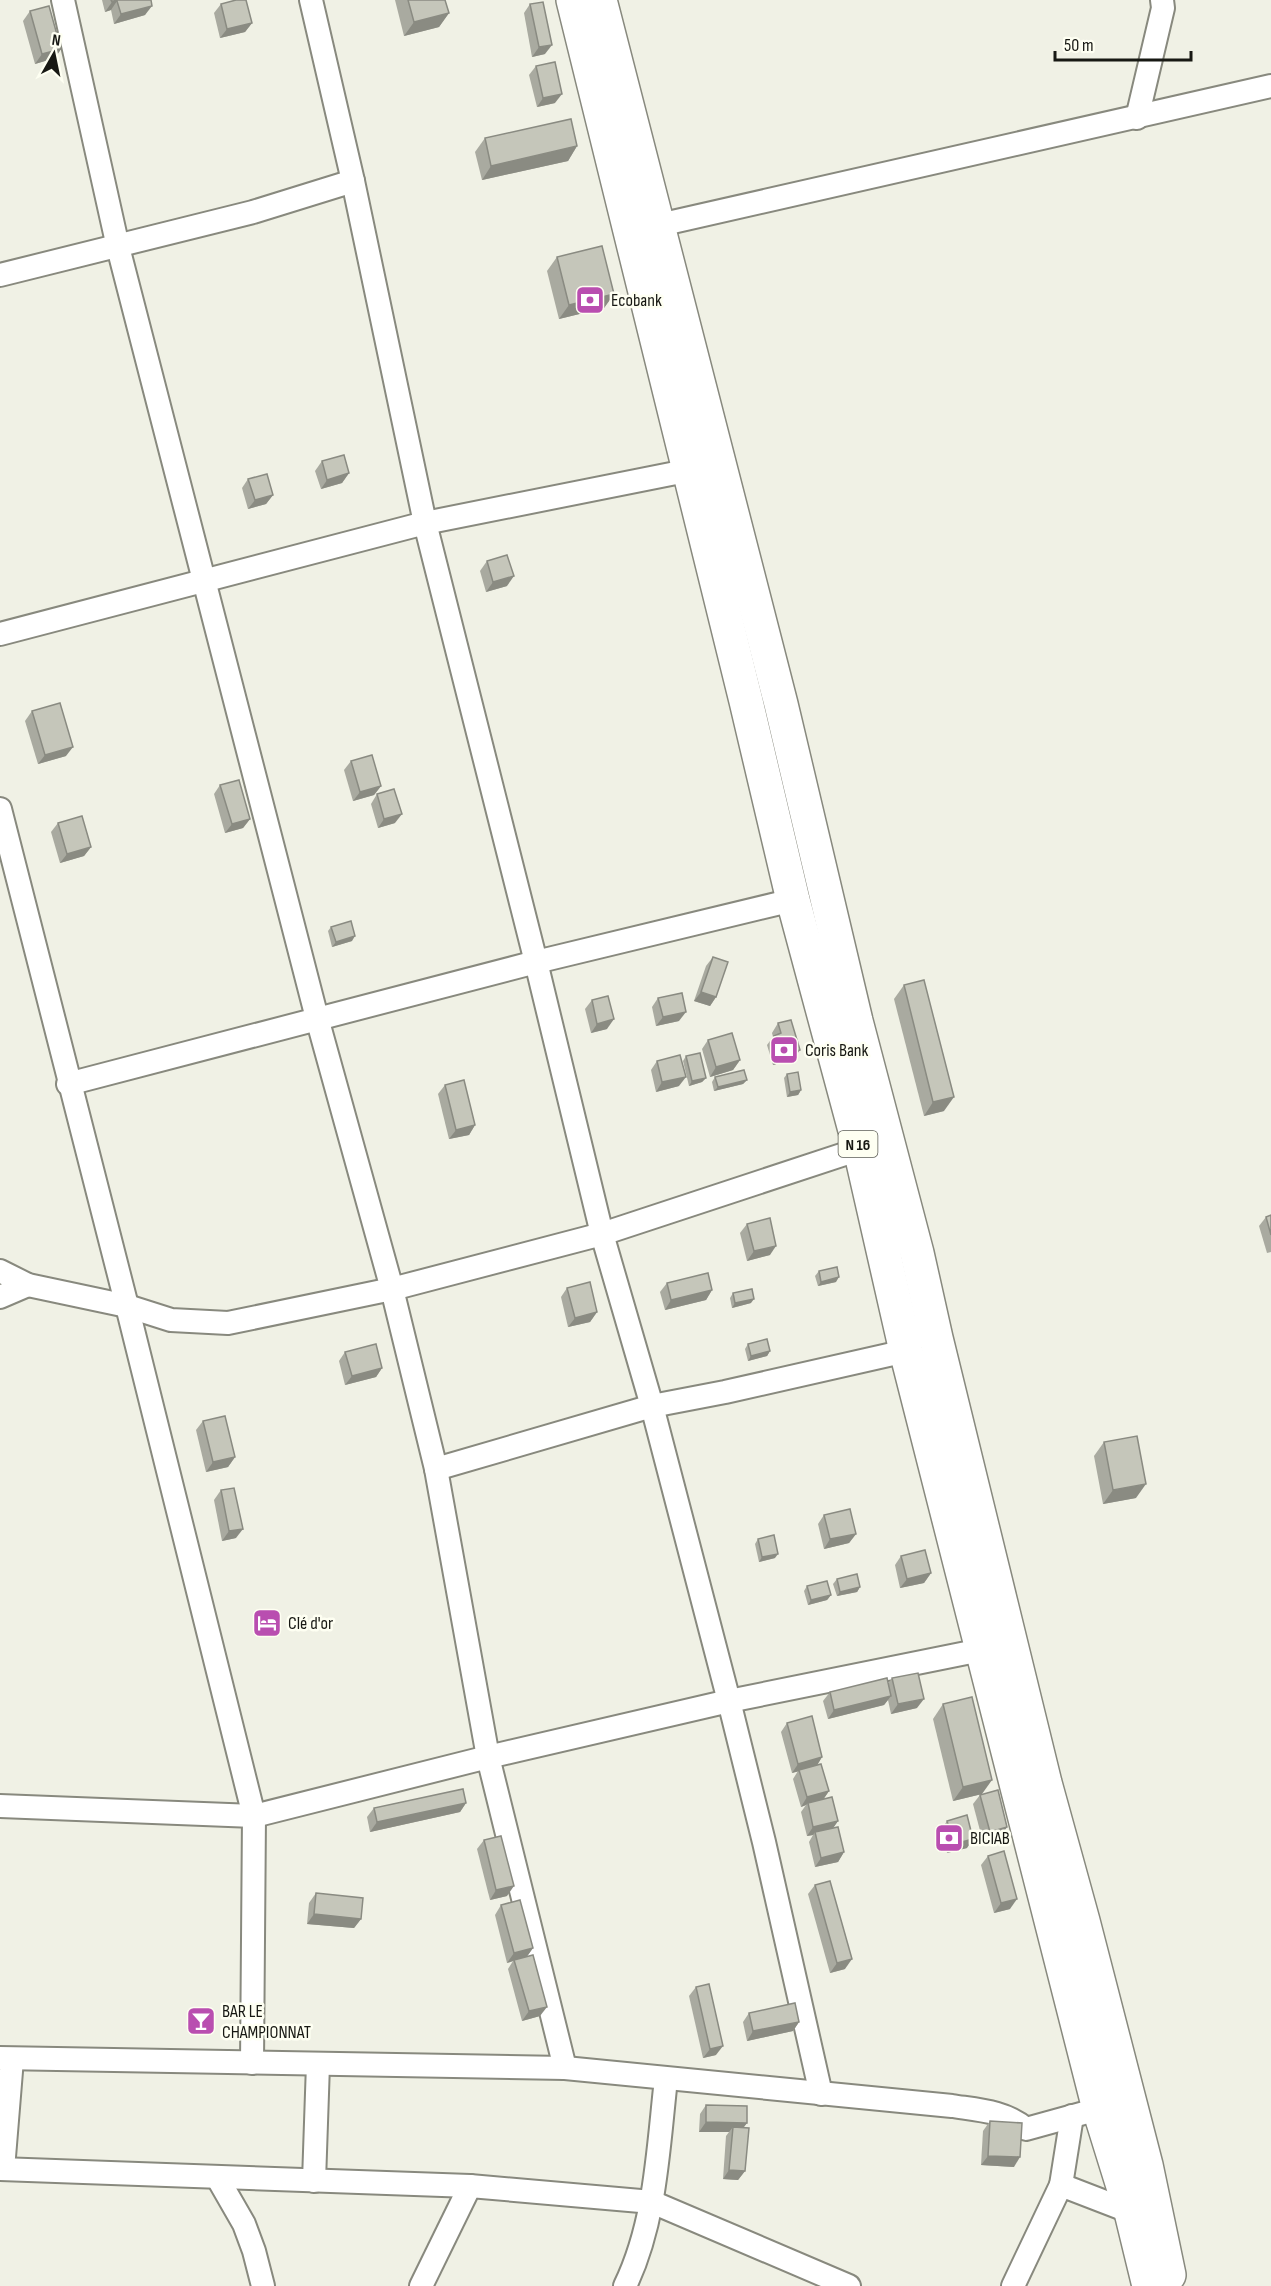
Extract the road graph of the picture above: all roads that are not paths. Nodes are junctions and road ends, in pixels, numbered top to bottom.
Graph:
1 (63, 0) edge
2 (311, 0) edge
3 (573, 0) edge
4 (600, 0) edge
5 (1162, 0) edge
6 (1271, 86) edge
7 (1137, 118) junction
8 (353, 181) junction
9 (644, 229) junction
10 (118, 247) junction
11 (0, 275) edge
12 (720, 464) junction
13 (689, 470) junction
14 (425, 523) junction
15 (205, 580) junction
16 (0, 633) edge
17 (0, 809) edge
18 (793, 900) junction
19 (536, 962) junction
20 (317, 1018) junction
21 (68, 1084) junction
22 (874, 1145) junction
23 (602, 1234) junction
24 (0, 1271) edge
25 (28, 1285) junction
26 (392, 1289) junction
27 (0, 1297) edge
28 (127, 1306) junction
29 (906, 1351) junction
30 (652, 1406) junction
31 (436, 1469) junction
32 (997, 1646) junction
33 (729, 1701) junction
34 (488, 1757) junction
35 (0, 1806) edge
36 (254, 1816) junction
37 (6, 2059) edge
38 (252, 2063) junction
39 (318, 2064) junction
40 (565, 2068) junction
41 (666, 2079) junction
42 (821, 2094) junction
43 (1100, 2109) junction
44 (2, 2169) edge
45 (218, 2177) junction
46 (314, 2181) junction
47 (470, 2186) junction
48 (1061, 2186) junction
49 (652, 2202) junction
50 (1143, 2211) junction
51 (263, 2286) edge
52 (421, 2286) edge
53 (626, 2286) edge
54 (849, 2286) edge
55 (1013, 2286) edge
56 (1149, 2286) edge
57 (1171, 2286) edge

1 - 10 street
2 - 8 street
3 - 9 highway, N 16
4 - 9 highway, N 16
5 - 7 street
6 - 7 street
7 - 9 street
8 - 10 street
8 - 14 street
9 - 12 highway, N 16
9 - 13 highway, N 16
10 - 11 street
10 - 15 street
12 - 13 street
12 - 22 highway, N 16
13 - 14 street
13 - 18 highway, N 16
14 - 15 street
14 - 19 street
15 - 16 street
15 - 20 street
17 - 21 street
18 - 19 street
18 - 22 highway, N 16
19 - 20 street
19 - 23 street
20 - 21 street
20 - 26 street
21 - 28 street
22 - 23 street
22 - 29 highway, N 16
22 - 32 highway, N 16
23 - 26 street
23 - 30 street
24 - 25 street
25 - 27 street
25 - 28 street
26 - 28 street
26 - 31 street
28 - 36 street
29 - 30 street
29 - 32 highway, N 16
30 - 31 street
30 - 33 street
31 - 34 street
32 - 33 street
32 - 43 highway, N 16
33 - 34 street
33 - 42 street
34 - 36 street
34 - 40 street
35 - 36 street
36 - 38 street
37 - 38 street
37 - 44 street
38 - 39 street
39 - 40 street
39 - 46 street
40 - 41 street
41 - 42 street
41 - 49 street
42 - 43 street
43 - 48 street
43 - 50 highway, N 16
44 - 45 street
45 - 46 street
45 - 51 street
46 - 47 street
47 - 49 street
47 - 52 street
48 - 50 street
48 - 55 street
49 - 53 street
49 - 54 street
50 - 56 highway, N 16
50 - 57 highway, N 16

